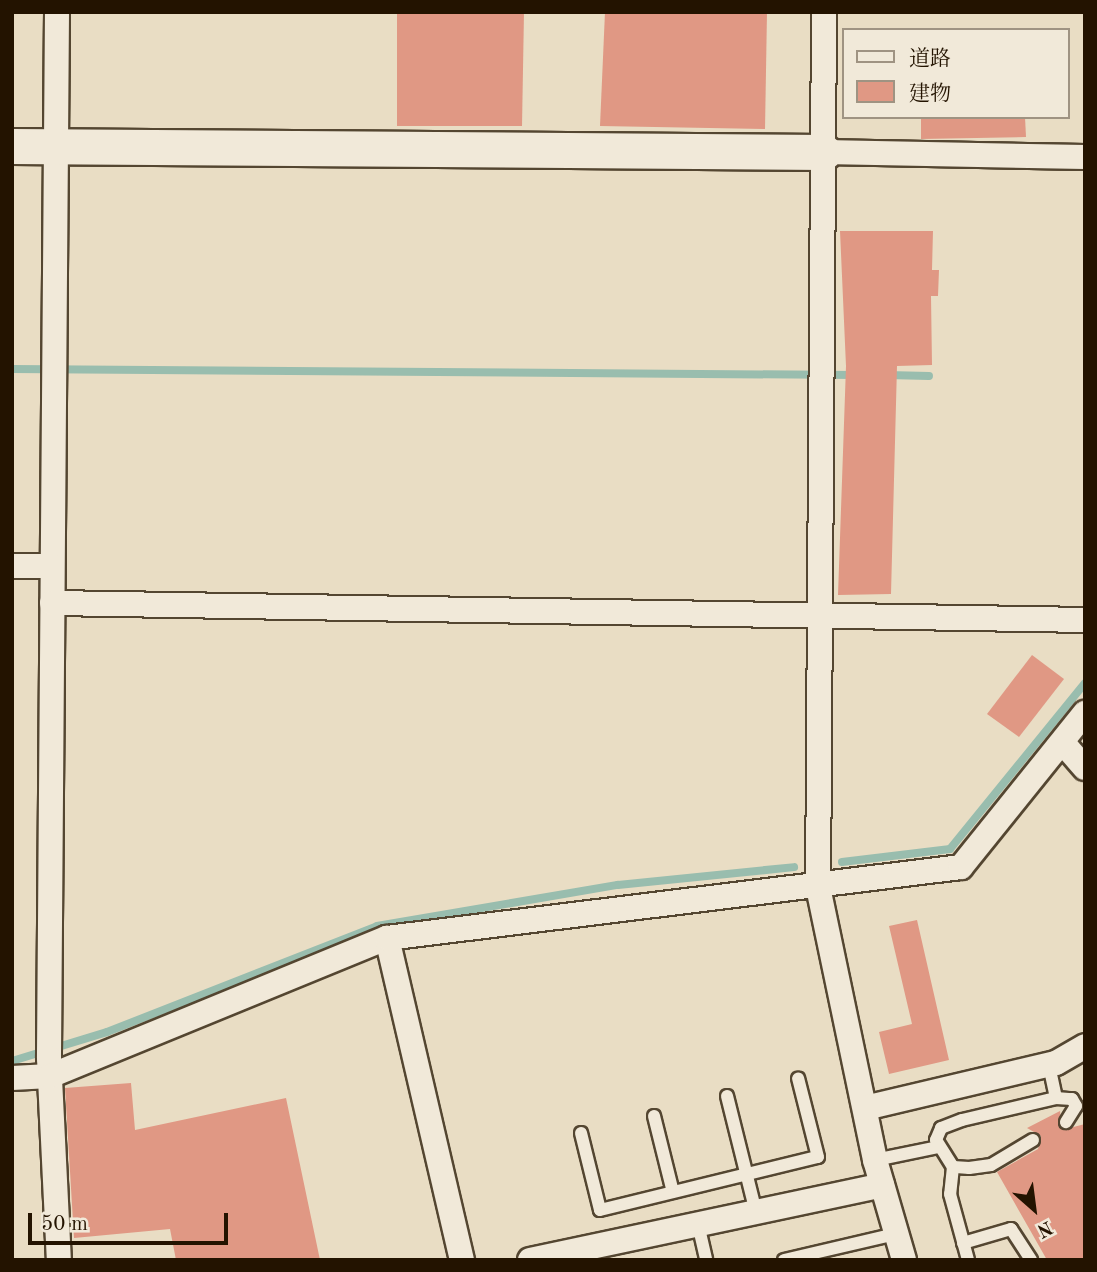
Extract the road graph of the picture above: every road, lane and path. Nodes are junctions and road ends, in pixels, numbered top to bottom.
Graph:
1 (57, 12) edge
2 (824, 12) edge
3 (12, 146) edge
4 (57, 146) junction
5 (824, 152) junction
6 (1085, 157) edge
7 (12, 566) edge
8 (52, 566) junction
9 (52, 603) junction
10 (825, 612) junction
11 (1085, 620) edge
12 (1085, 713) edge
13 (1063, 743) junction
14 (1085, 768) edge
15 (818, 887) junction
16 (387, 938) junction
17 (1085, 1046) edge
18 (1049, 1065) junction
19 (50, 1076) junction
20 (12, 1078) edge
21 (798, 1079) dead end
22 (727, 1096) dead end
23 (1056, 1098) junction
24 (1080, 1103) edge
25 (864, 1108) junction
26 (654, 1116) dead end
27 (1066, 1122) dead end
28 (581, 1133) dead end
29 (1033, 1140) dead end
30 (938, 1147) junction
31 (875, 1160) junction
32 (953, 1167) junction
33 (746, 1174) junction
34 (882, 1185) junction
35 (673, 1192) junction
36 (756, 1212) junction
37 (698, 1224) junction
38 (896, 1234) junction
39 (963, 1242) junction
40 (59, 1260) edge
41 (462, 1260) edge
42 (530, 1260) edge
43 (706, 1260) edge
44 (784, 1260) edge
45 (904, 1260) edge
46 (968, 1260) edge
47 (1031, 1260) edge

1 - 4 street
2 - 5 street
3 - 4 street
4 - 5 street
4 - 8 street
5 - 6 street
5 - 10 street
7 - 8 street
8 - 9 street
9 - 10 street
9 - 19 street
10 - 11 street
10 - 15 street
12 - 13 street
13 - 14 street
13 - 15 street
15 - 16 street
15 - 25 street
16 - 19 street
16 - 41 street
17 - 18 street
18 - 23 lane
18 - 25 street
19 - 20 street
19 - 40 street
21 - 33 lane
22 - 33 lane
23 - 24 lane
23 - 30 lane
24 - 27 lane
25 - 31 street
26 - 35 lane
28 - 35 lane
29 - 32 lane
30 - 31 lane
30 - 32 lane
31 - 34 street
32 - 39 lane
33 - 35 lane
33 - 36 lane
34 - 36 street
34 - 38 street
36 - 37 street
37 - 42 street
37 - 43 lane
38 - 44 lane
38 - 45 street
39 - 46 lane
39 - 47 lane

